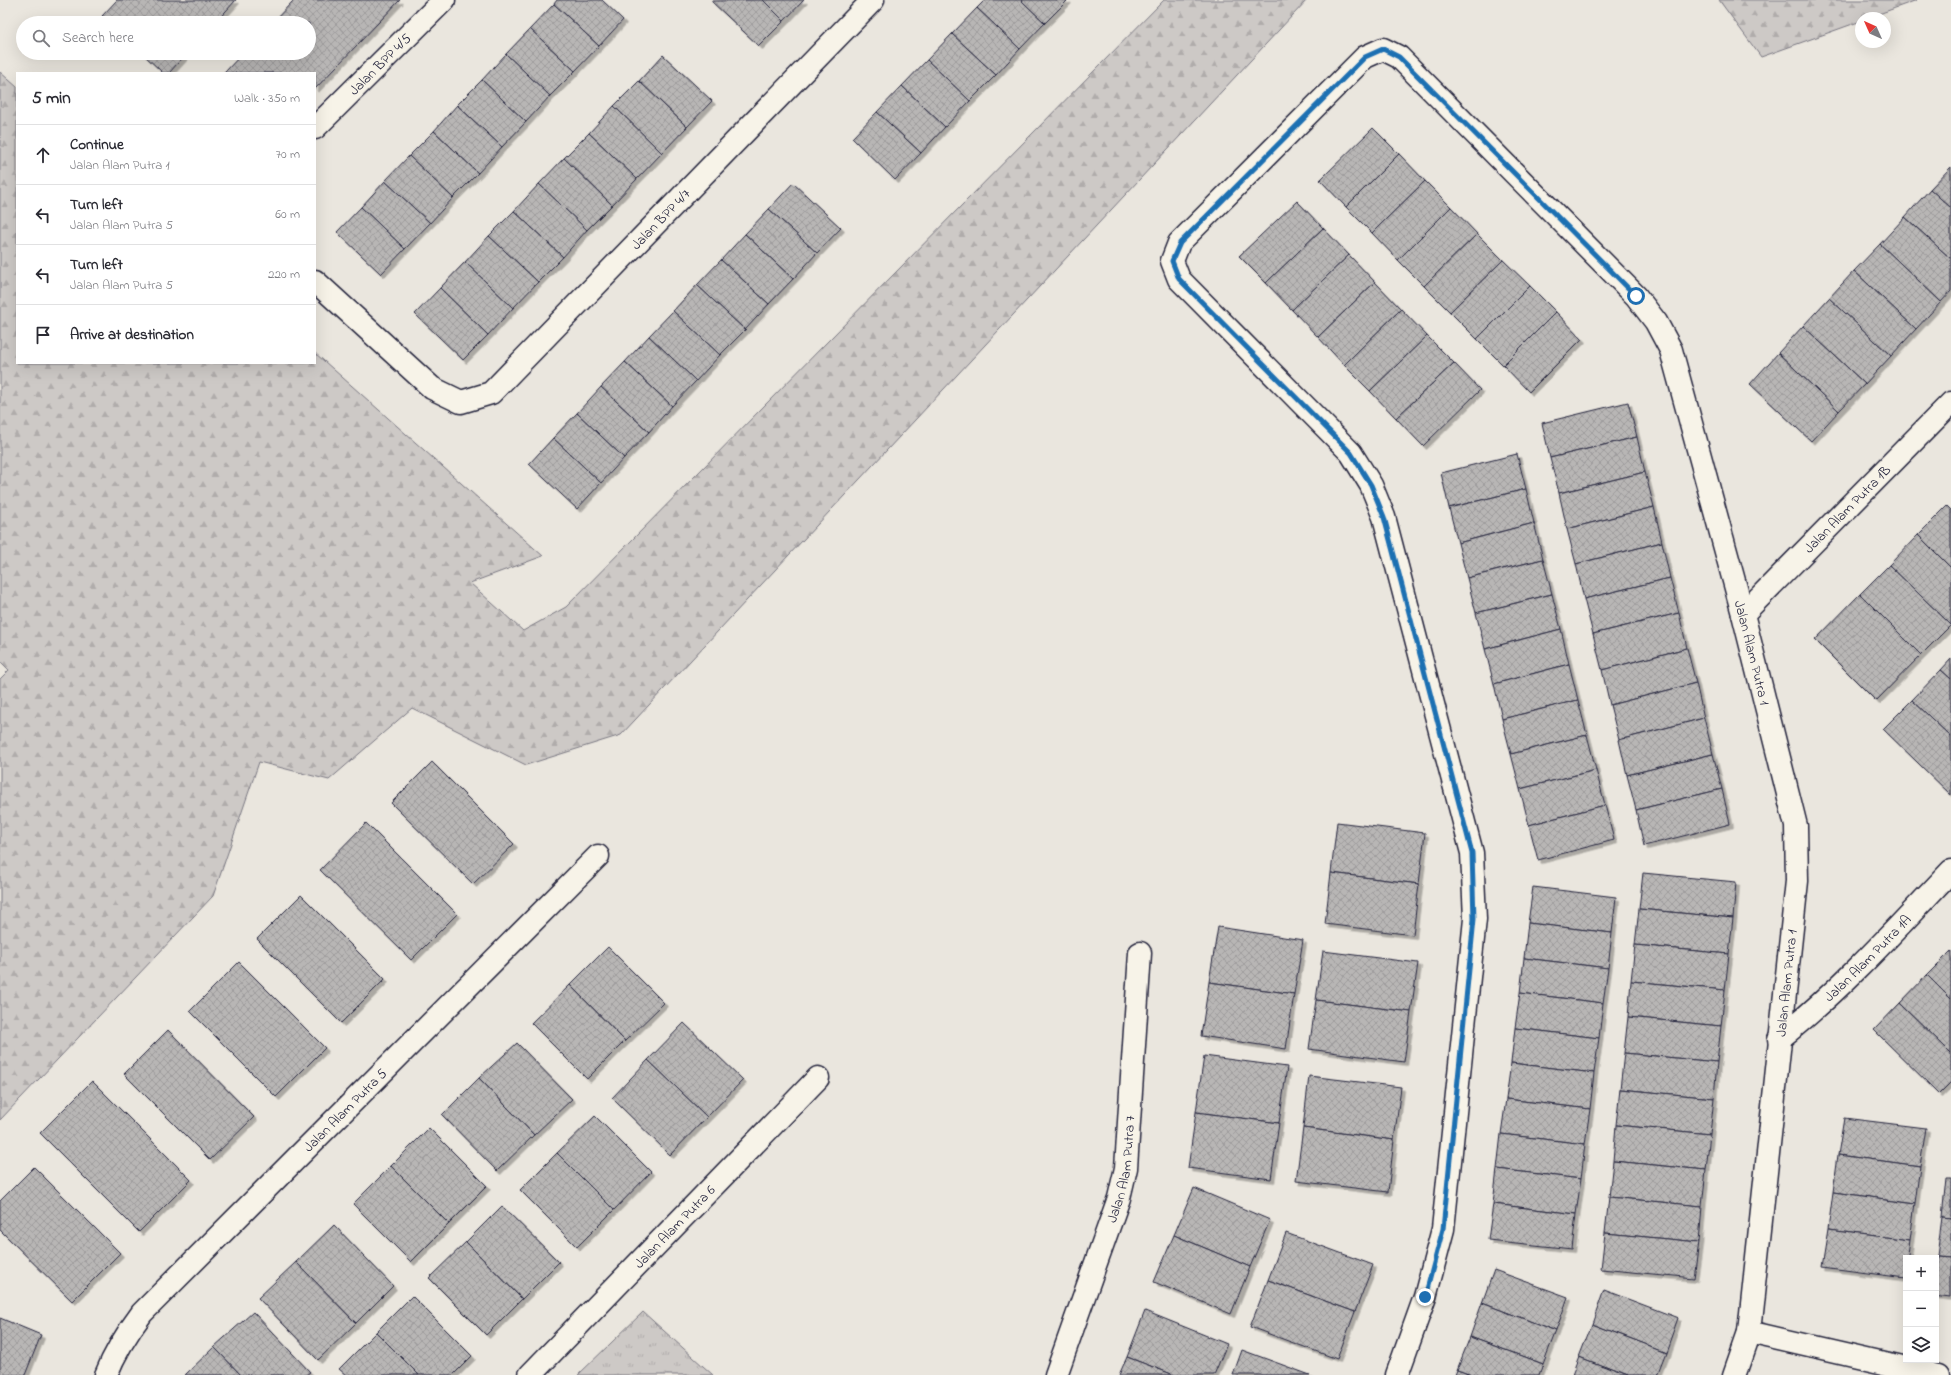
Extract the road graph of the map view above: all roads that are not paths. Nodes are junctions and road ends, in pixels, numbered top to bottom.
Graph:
1 (444, 0) edge
2 (873, 0) edge
3 (316, 127) edge
4 (316, 282) edge
5 (1951, 403) edge
6 (1743, 614) junction
7 (598, 856) dead end
8 (1951, 871) edge
9 (1140, 953) dead end
10 (1779, 1039) junction
11 (818, 1078) dead end
12 (1749, 1332) junction
13 (106, 1375) edge
14 (530, 1375) edge
15 (1056, 1375) edge
16 (1397, 1375) edge
17 (1734, 1375) edge
18 (1936, 1375) edge

1 - 3 street, Jalan BPP 4/5
2 - 4 street, Jalan BPP 4/7
5 - 6 street, Jalan Alam Putra 1B
6 - 10 street, Jalan Alam Putra 1
6 - 16 street, Jalan Alam Putra 1
7 - 13 street, Jalan Alam Putra 5
8 - 10 street, Jalan Alam Putra 1A
9 - 15 street, Jalan Alam Putra 7
10 - 12 street, Jalan Alam Putra 1
11 - 14 street, Jalan Alam Putra 6
12 - 17 street, Jalan Alam Putra 1
12 - 18 street

